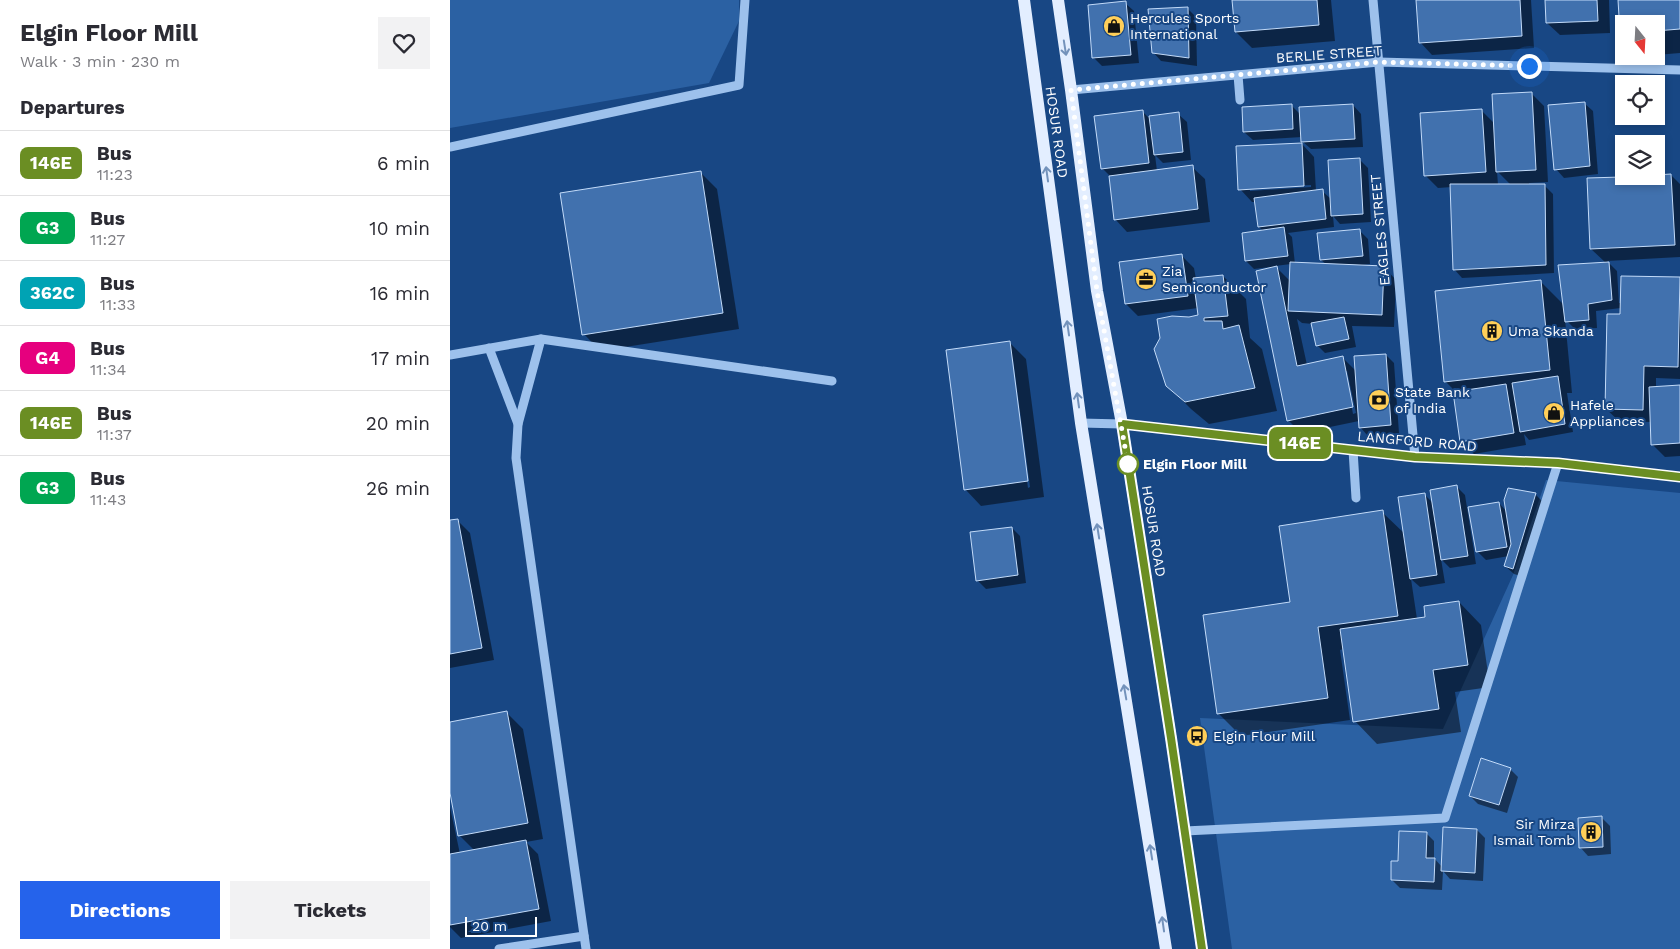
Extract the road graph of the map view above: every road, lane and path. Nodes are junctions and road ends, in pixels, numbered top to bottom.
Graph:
1 (745, 0) edge
2 (1024, 0) edge
3 (1058, 0) edge
4 (1373, 0) edge
5 (1379, 62) junction
6 (1680, 70) edge
7 (1238, 75) junction
8 (1071, 90) junction
9 (1240, 100) dead end
10 (450, 147) edge
11 (541, 339) junction
12 (489, 348) junction
13 (450, 355) edge
14 (832, 381) dead end
15 (1081, 423) junction
16 (518, 424) junction
17 (1122, 424) junction
18 (1353, 450) junction
19 (1415, 457) junction
20 (1558, 463) junction
21 (1680, 477) edge
22 (1356, 498) dead end
23 (1185, 831) junction
24 (584, 936) junction
25 (499, 949) edge
26 (586, 949) edge
27 (1166, 949) edge
28 (1202, 949) edge

1 - 10 street
15 -> 2 main road, HOSUR ROAD
3 -> 8 main road, HOSUR ROAD
4 - 5 street, EAGLES STREET
5 - 6 street, BERLIE STREET
5 - 7 street, BERLIE STREET
5 - 19 street, EAGLES STREET
7 - 8 street, BERLIE STREET
7 - 9 street
8 - 17 main road, HOSUR ROAD
11 - 12 street
11 - 14 street
11 - 16 street
12 - 13 street
12 - 16 street
15 - 17 street, LANGFORD ROAD
27 -> 15 main road, HOSUR ROAD
16 - 24 street
17 - 18 street, LANGFORD ROAD
17 - 23 main road, HOSUR ROAD
18 - 19 street, LANGFORD ROAD
18 - 22 street
19 - 20 street, LANGFORD ROAD
20 - 21 street, LANGFORD ROAD
20 - 23 street
23 - 28 main road, HOSUR ROAD
24 - 25 street
24 - 26 street

